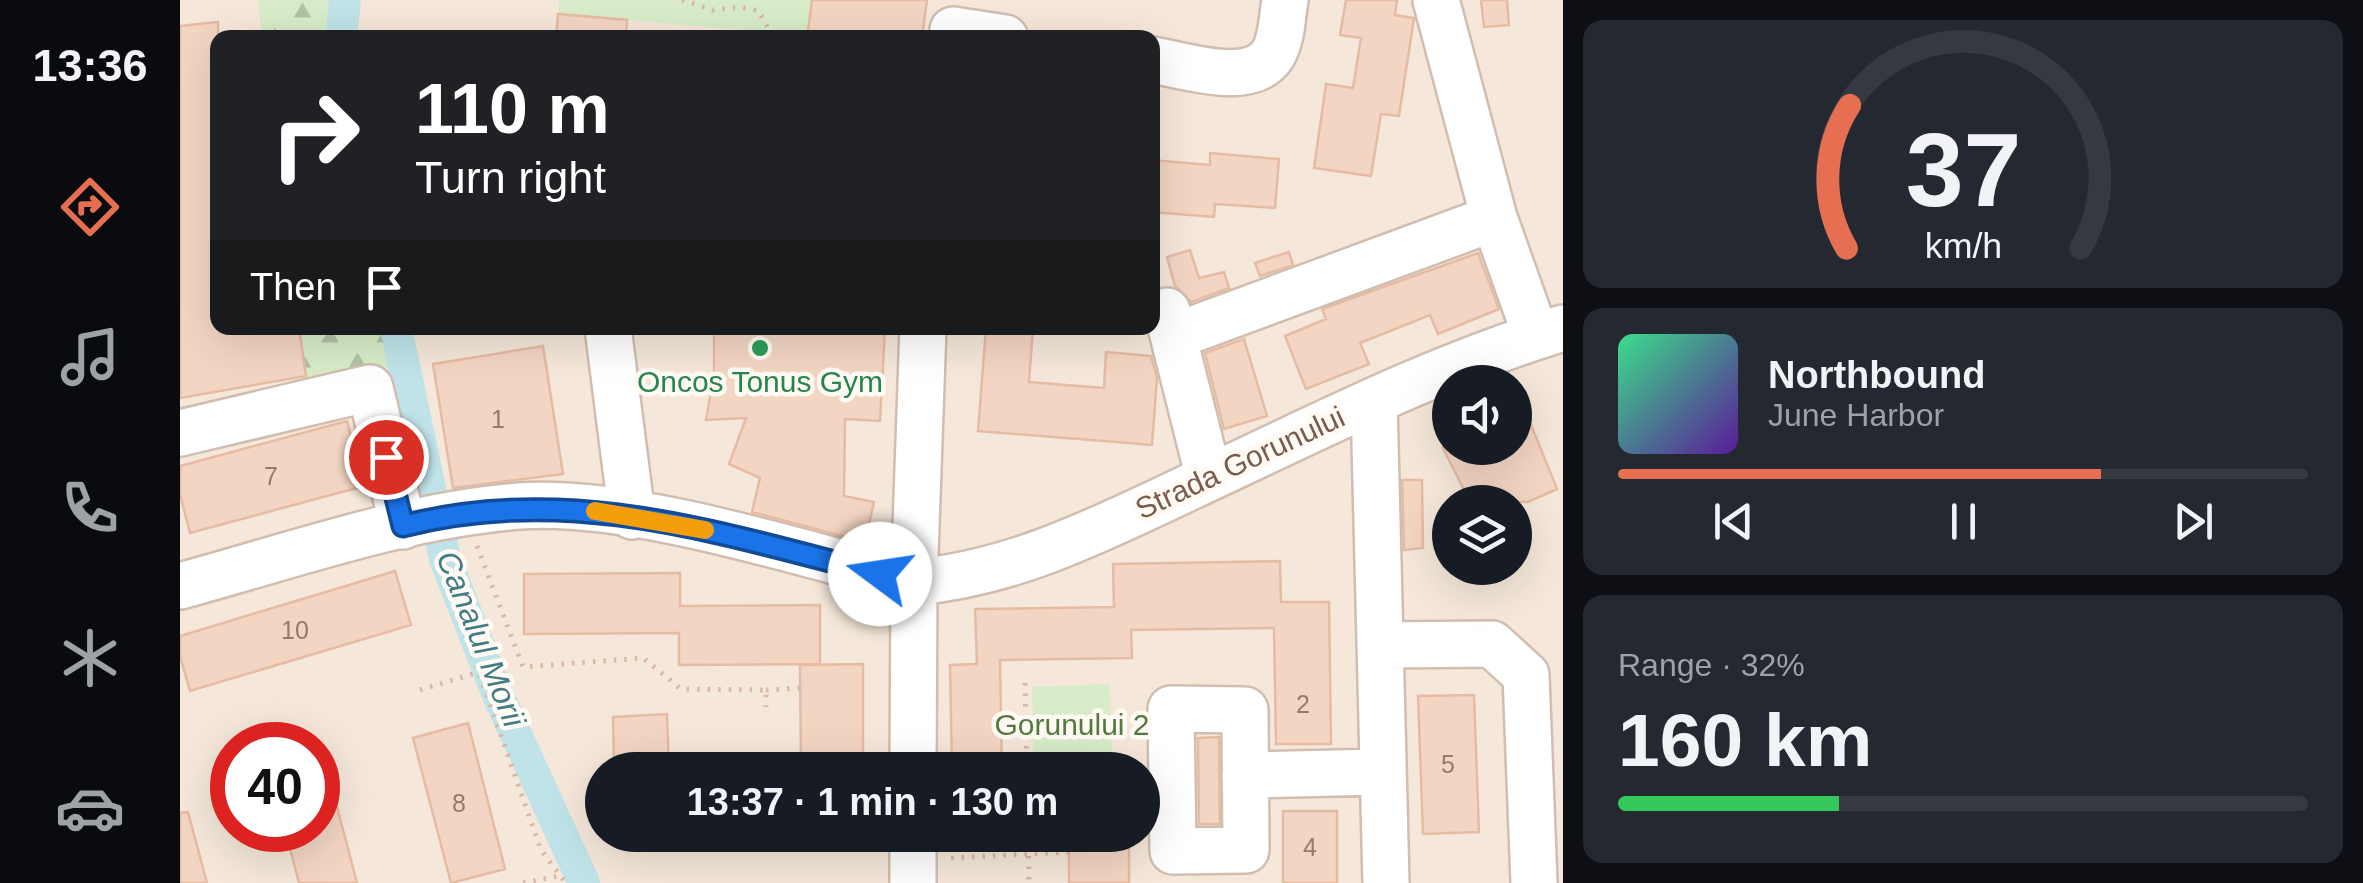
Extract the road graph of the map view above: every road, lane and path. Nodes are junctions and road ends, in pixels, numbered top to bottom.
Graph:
1 (682, 0) edge
2 (1285, 0) edge
3 (1436, 0) edge
4 (954, 22) edge
5 (769, 30) edge
6 (980, 30) edge
7 (1160, 61) edge
8 (1494, 218) junction
9 (1549, 332) edge
10 (609, 335) edge
11 (923, 335) edge
12 (1374, 401) junction
13 (180, 433) edge
14 (1209, 478) junction
15 (632, 516) junction
16 (440, 519) junction
17 (914, 582) junction
18 (180, 586) edge
19 (1380, 645) junction
20 (479, 672) junction
21 (1025, 683) dead end
22 (800, 688) dead end
23 (420, 690) dead end
24 (766, 690) junction
25 (766, 707) dead end
26 (914, 752) edge
27 (1027, 752) edge
28 (1382, 772) junction
29 (1245, 775) dead end
30 (1069, 852) dead end
31 (1028, 854) junction
32 (913, 859) edge
33 (563, 875) junction
34 (524, 883) edge
35 (566, 883) edge
36 (1029, 883) edge
37 (1386, 883) edge
38 (1534, 883) edge

1 - 5 path
2 - 7 street
3 - 8 street
4 - 6 street
8 - 9 street
8 - 14 street
9 - 12 street, Strada Gorunului
10 - 15 street
11 - 17 street
12 - 14 street, Strada Gorunului
12 - 19 street
13 - 16 street
14 - 17 street, Strada Gorunului
15 - 16 street, Strada Gorunului
15 - 17 street, Strada Gorunului
16 - 18 street, Strada Gorunului
16 - 20 path
16 - 24 path
17 - 26 street
19 - 28 street
19 - 38 street
20 - 23 path
20 - 33 path
21 - 27 path
22 - 24 path
24 - 25 path
28 - 29 street
28 - 37 street
30 - 31 path
31 - 32 path
31 - 36 path
33 - 34 path
33 - 35 path

